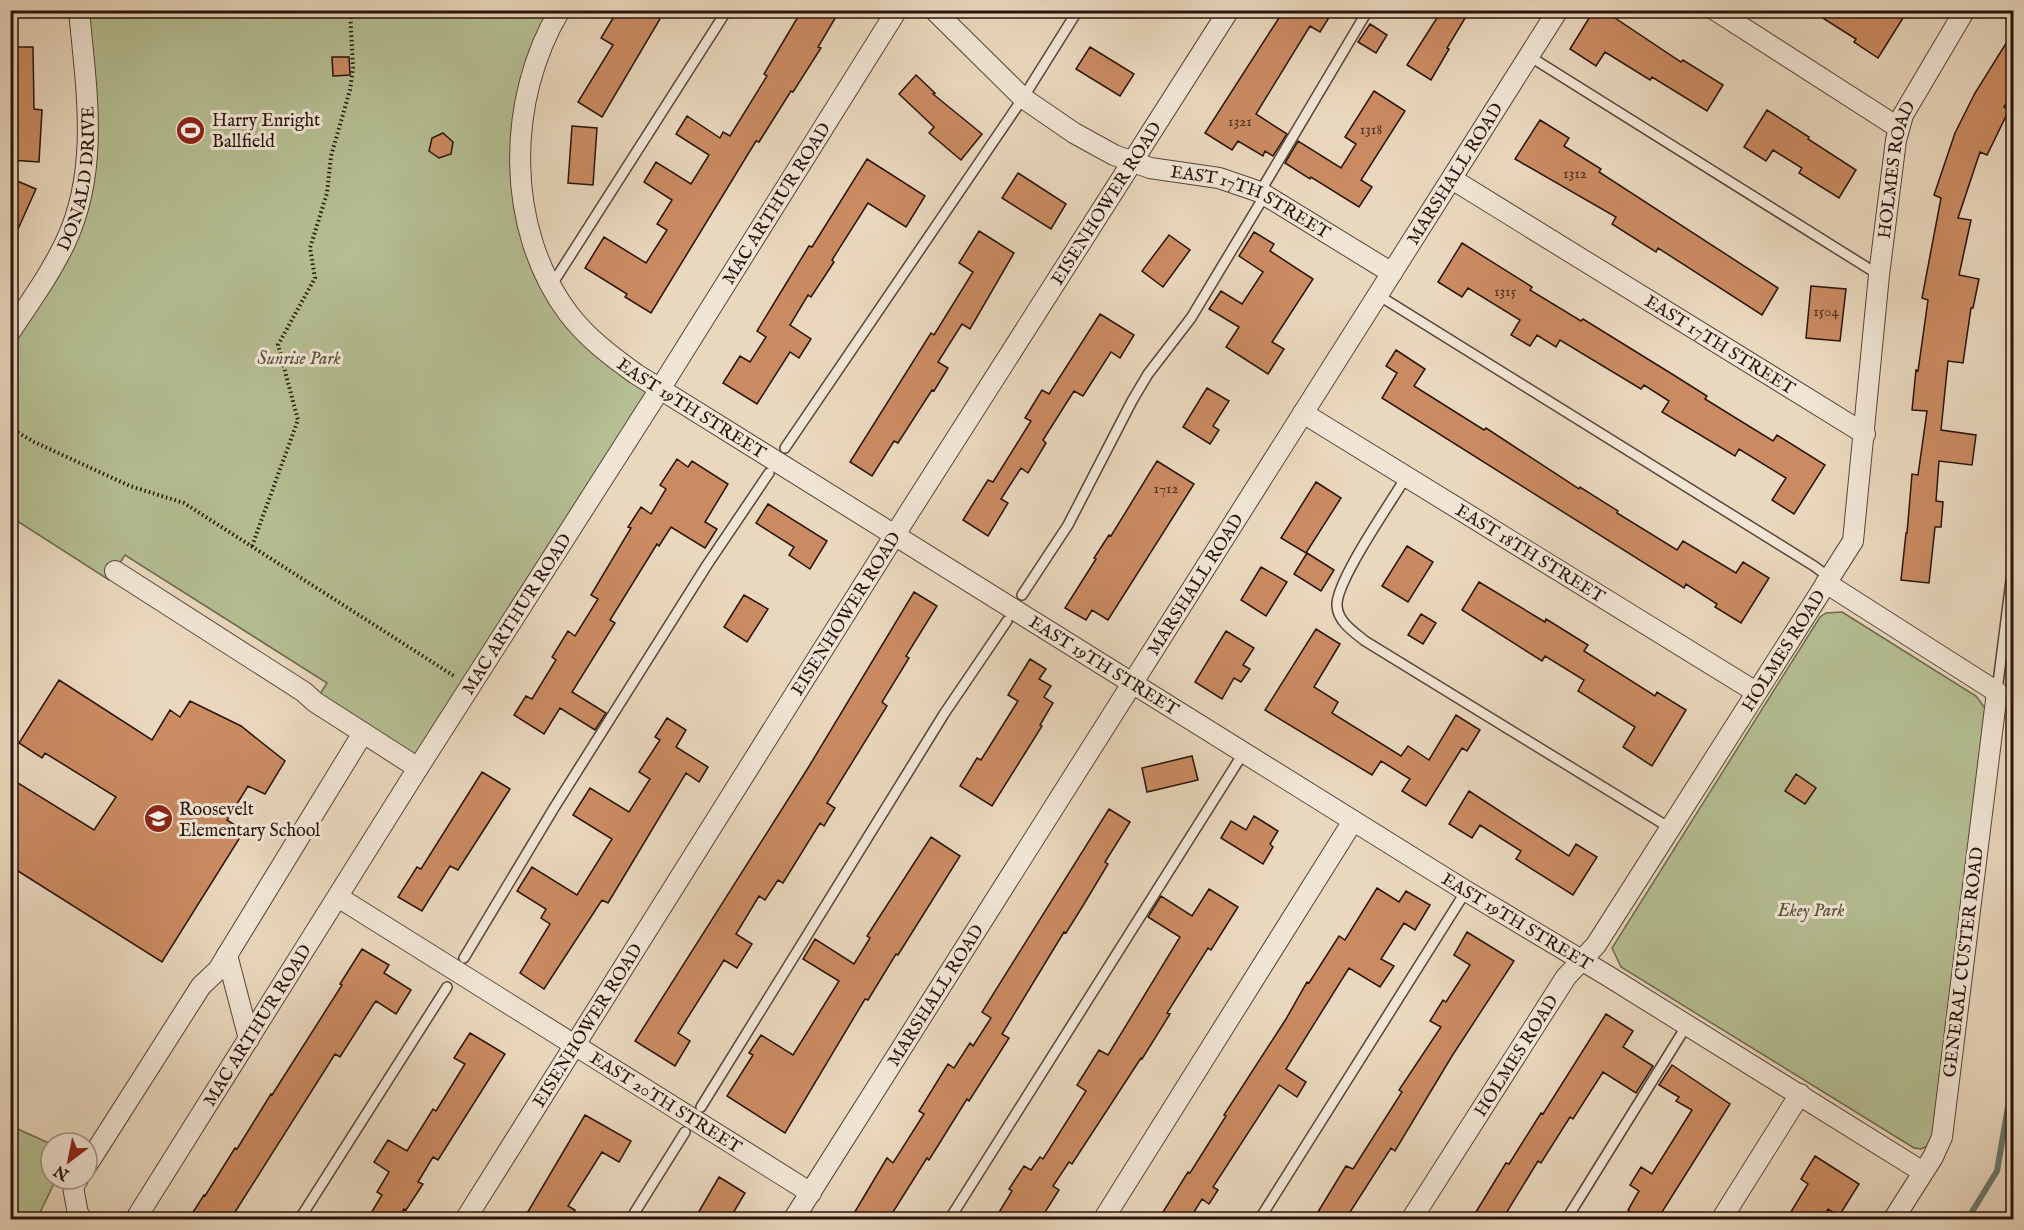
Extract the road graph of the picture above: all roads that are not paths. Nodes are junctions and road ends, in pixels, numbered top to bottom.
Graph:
1 (80, 10) edge
2 (560, 10) edge
3 (727, 10) edge
4 (897, 10) edge
5 (934, 10) edge
6 (1078, 10) edge
7 (1229, 10) edge
8 (1368, 10) edge
9 (1558, 10) edge
10 (1714, 10) edge
11 (1965, 10) edge
12 (1529, 56) junction
13 (1023, 98) junction
14 (1899, 128) junction
15 (1131, 162) junction
16 (1452, 178) junction
17 (1263, 194) junction
18 (1392, 273) junction
19 (1880, 275) junction
20 (551, 286) junction
21 (1378, 295) junction
22 (10, 332) edge
23 (660, 389) junction
24 (1303, 413) junction
25 (1865, 434) junction
26 (785, 448) dead end
27 (769, 473) dead end
28 (1406, 477) junction
29 (895, 535) junction
30 (2013, 557) edge
31 (115, 571) dead end
32 (1828, 580) junction
33 (1022, 595) dead end
34 (1007, 621) dead end
35 (1133, 683) junction
36 (1756, 692) junction
37 (1997, 692) junction
38 (363, 734) junction
39 (1244, 752) junction
40 (418, 768) junction
41 (1353, 821) junction
42 (1670, 828) junction
43 (1466, 891) junction
44 (338, 897) junction
45 (227, 955) junction
46 (464, 958) dead end
47 (1582, 960) junction
48 (447, 987) dead end
49 (1687, 1025) junction
50 (249, 1039) junction
51 (574, 1045) junction
52 (1800, 1094) junction
53 (701, 1107) dead end
54 (685, 1132) dead end
55 (99, 1146) edge
56 (1923, 1172) junction
57 (74, 1191) edge
58 (811, 1192) junction
59 (83, 1220) edge
60 (135, 1220) edge
61 (298, 1220) edge
62 (465, 1220) edge
63 (630, 1220) edge
64 (793, 1220) edge
65 (949, 1220) edge
66 (1103, 1220) edge
67 (1259, 1220) edge
68 (1412, 1220) edge
69 (1566, 1220) edge
70 (1721, 1220) edge
71 (1893, 1220) edge

1 - 22 street, DONALD DRIVE
2 - 20 street, EAST 19TH STREET
3 - 20 lane
4 - 23 street, MAC ARTHUR ROAD
5 - 13 street, EAST 17TH STREET
6 - 13 lane
7 - 15 street, EISENHOWER ROAD
8 - 17 lane
9 - 12 street, MARSHALL ROAD
10 - 14 street
11 - 14 street, HOLMES ROAD
12 - 16 street, MARSHALL ROAD
12 - 19 lane
13 - 15 street, EAST 17TH STREET
13 - 26 lane
14 - 19 street, HOLMES ROAD
15 - 17 street, EAST 17TH STREET
15 - 29 street, EISENHOWER ROAD
16 - 18 street, MARSHALL ROAD
16 - 25 street, EAST 17TH STREET
17 - 18 street, EAST 17TH STREET
17 - 33 lane
18 - 21 street, MARSHALL ROAD
19 - 25 street, HOLMES ROAD
20 - 23 street, EAST 19TH STREET
21 - 24 street, MARSHALL ROAD
21 - 32 lane
23 - 29 street, EAST 19TH STREET
23 - 40 street, MAC ARTHUR ROAD
24 - 28 street, EAST 18TH STREET
24 - 35 street, MARSHALL ROAD
25 - 32 street, HOLMES ROAD
27 - 46 lane
28 - 36 street, EAST 18TH STREET
28 - 42 lane
29 - 35 street, EAST 19TH STREET
29 - 51 street, EISENHOWER ROAD
30 - 37 lane
31 - 38 street
32 - 36 street, HOLMES ROAD
32 - 37 street
34 - 53 lane
35 - 39 street, EAST 19TH STREET
35 - 58 street, MARSHALL ROAD
36 - 42 street, HOLMES ROAD
37 - 56 street, GENERAL CUSTER ROAD
38 - 40 street
38 - 45 street
39 - 41 street, EAST 19TH STREET
39 - 65 lane
40 - 44 street, MAC ARTHUR ROAD
41 - 43 street, EAST 19TH STREET
41 - 66 street
42 - 47 street, HOLMES ROAD
43 - 47 street, EAST 19TH STREET
43 - 67 lane
44 - 50 street, MAC ARTHUR ROAD
44 - 51 street, EAST 20TH STREET
45 - 50 street
45 - 55 street
47 - 49 street, EAST 19TH STREET
47 - 68 street, HOLMES ROAD
48 - 61 lane
49 - 52 street, EAST 19TH STREET
49 - 69 lane
50 - 60 street, MAC ARTHUR ROAD
51 - 58 street, EAST 20TH STREET
51 - 62 street, EISENHOWER ROAD
52 - 56 street, EAST 19TH STREET
52 - 70 street
54 - 63 lane
56 - 71 street, GENERAL CUSTER ROAD
57 - 59 street
58 - 64 street, MARSHALL ROAD

